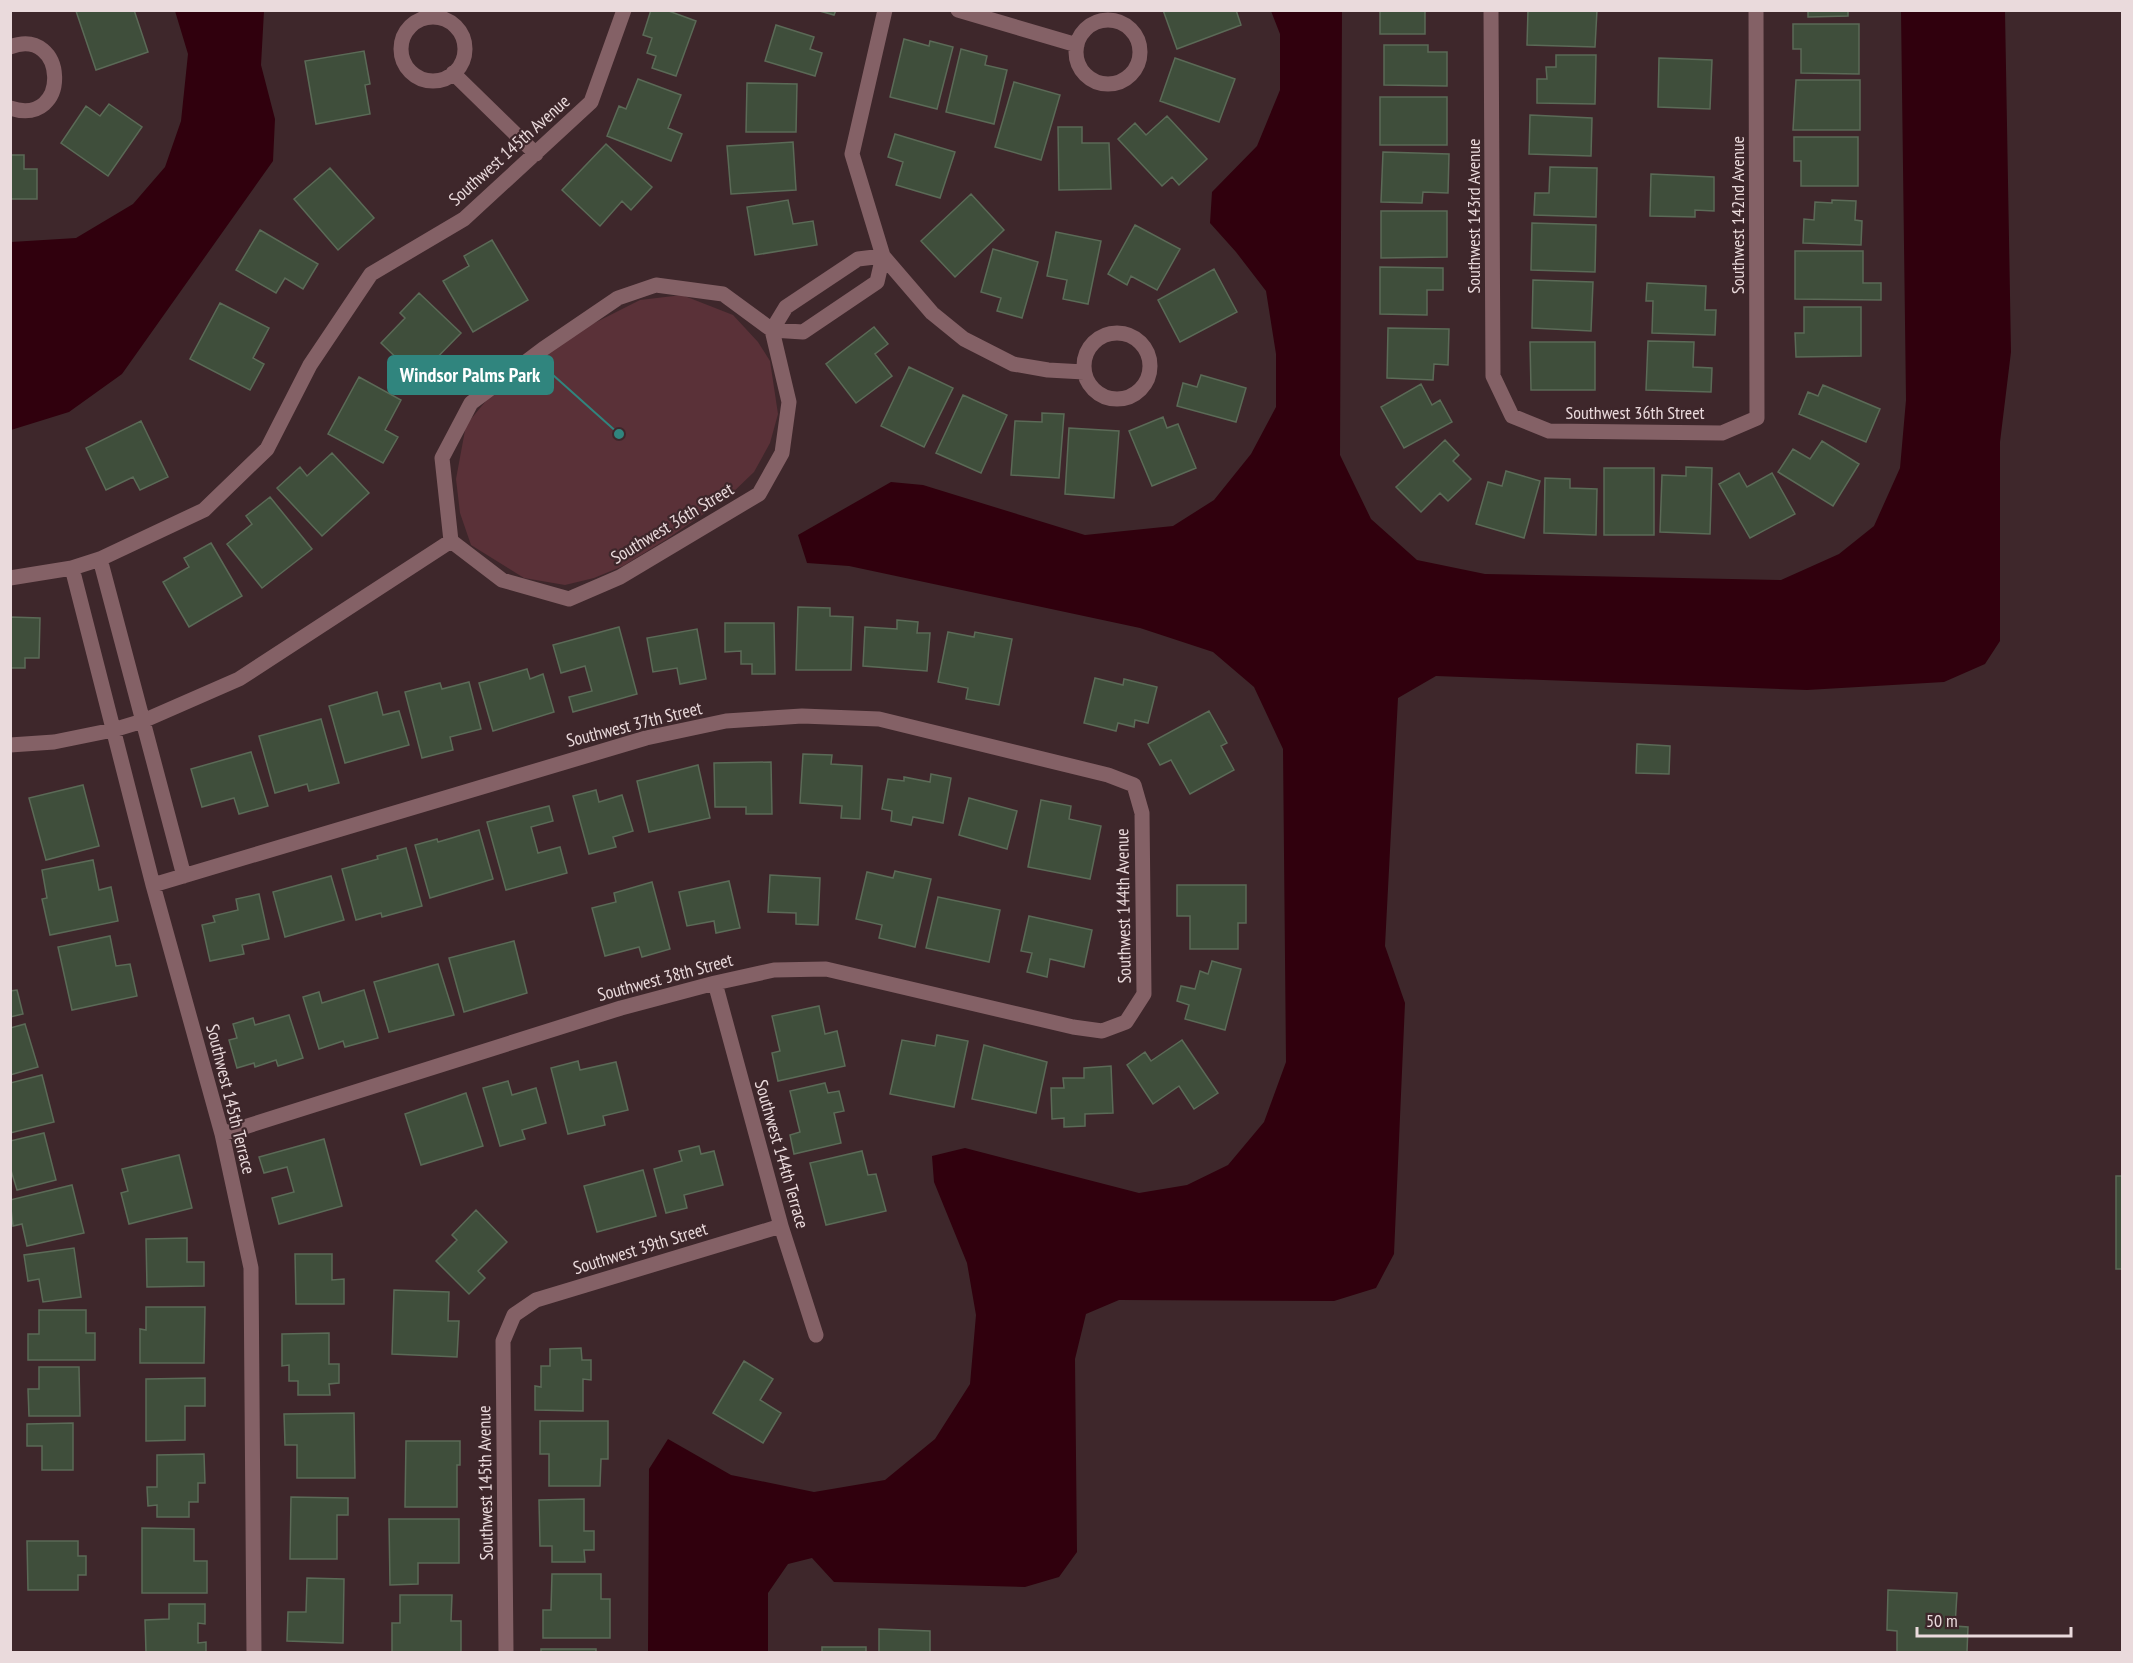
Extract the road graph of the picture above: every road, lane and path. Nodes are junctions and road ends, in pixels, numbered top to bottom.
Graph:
1 (624, 10) edge
2 (885, 10) edge
3 (958, 10) edge
4 (1491, 10) edge
5 (1756, 10) edge
6 (1077, 45) junction
7 (10, 46) edge
8 (453, 73) junction
9 (10, 108) edge
10 (536, 154) junction
11 (883, 256) junction
12 (772, 330) junction
13 (1084, 372) junction
14 (1512, 416) joint
15 (1757, 418) joint
16 (451, 541) junction
17 (100, 559) junction
18 (72, 568) junction
19 (10, 578) edge
20 (143, 721) junction
21 (113, 730) junction
22 (10, 745) edge
23 (1134, 785) joint
24 (184, 876) junction
25 (153, 885) junction
26 (715, 983) junction
27 (1126, 1022) joint
28 (222, 1134) junction
29 (781, 1226) junction
30 (514, 1315) joint
31 (816, 1335) dead end
32 (254, 1653) edge
33 (506, 1653) edge

1 - 10 street, Southwest 145th Avenue
2 - 11 street
3 - 6 street
4 - 14 street, Southwest 143rd Avenue
5 - 15 street, Southwest 142nd Avenue
6 - 6 street
7 - 9 street
8 - 8 street
8 - 10 street
10 - 17 street, Southwest 145th Avenue
11 - 12 street
11 - 12 street
11 - 13 street
12 - 16 street
12 - 16 street, Southwest 36th Street
13 - 13 street
14 - 15 street, Southwest 36th Street
16 - 20 street
17 - 18 street, Southwest 145th Avenue
17 - 20 street
18 - 19 street, Southwest 145th Avenue
18 - 21 street, Southwest 145th Terrace
20 - 21 street
20 - 24 street
21 - 22 street
21 - 25 street, Southwest 145th Terrace
23 - 24 street, Southwest 37th Street
23 - 27 street, Southwest 144th Avenue
24 - 25 street, Southwest 37th Street
25 - 28 street, Southwest 145th Terrace
26 - 27 street, Southwest 38th Street
26 - 28 street, Southwest 38th Street
26 - 29 street, Southwest 144th Terrace
28 - 32 street, Southwest 145th Terrace
29 - 30 street, Southwest 39th Street
29 - 31 street, Southwest 144th Terrace
30 - 33 street, Southwest 145th Avenue

